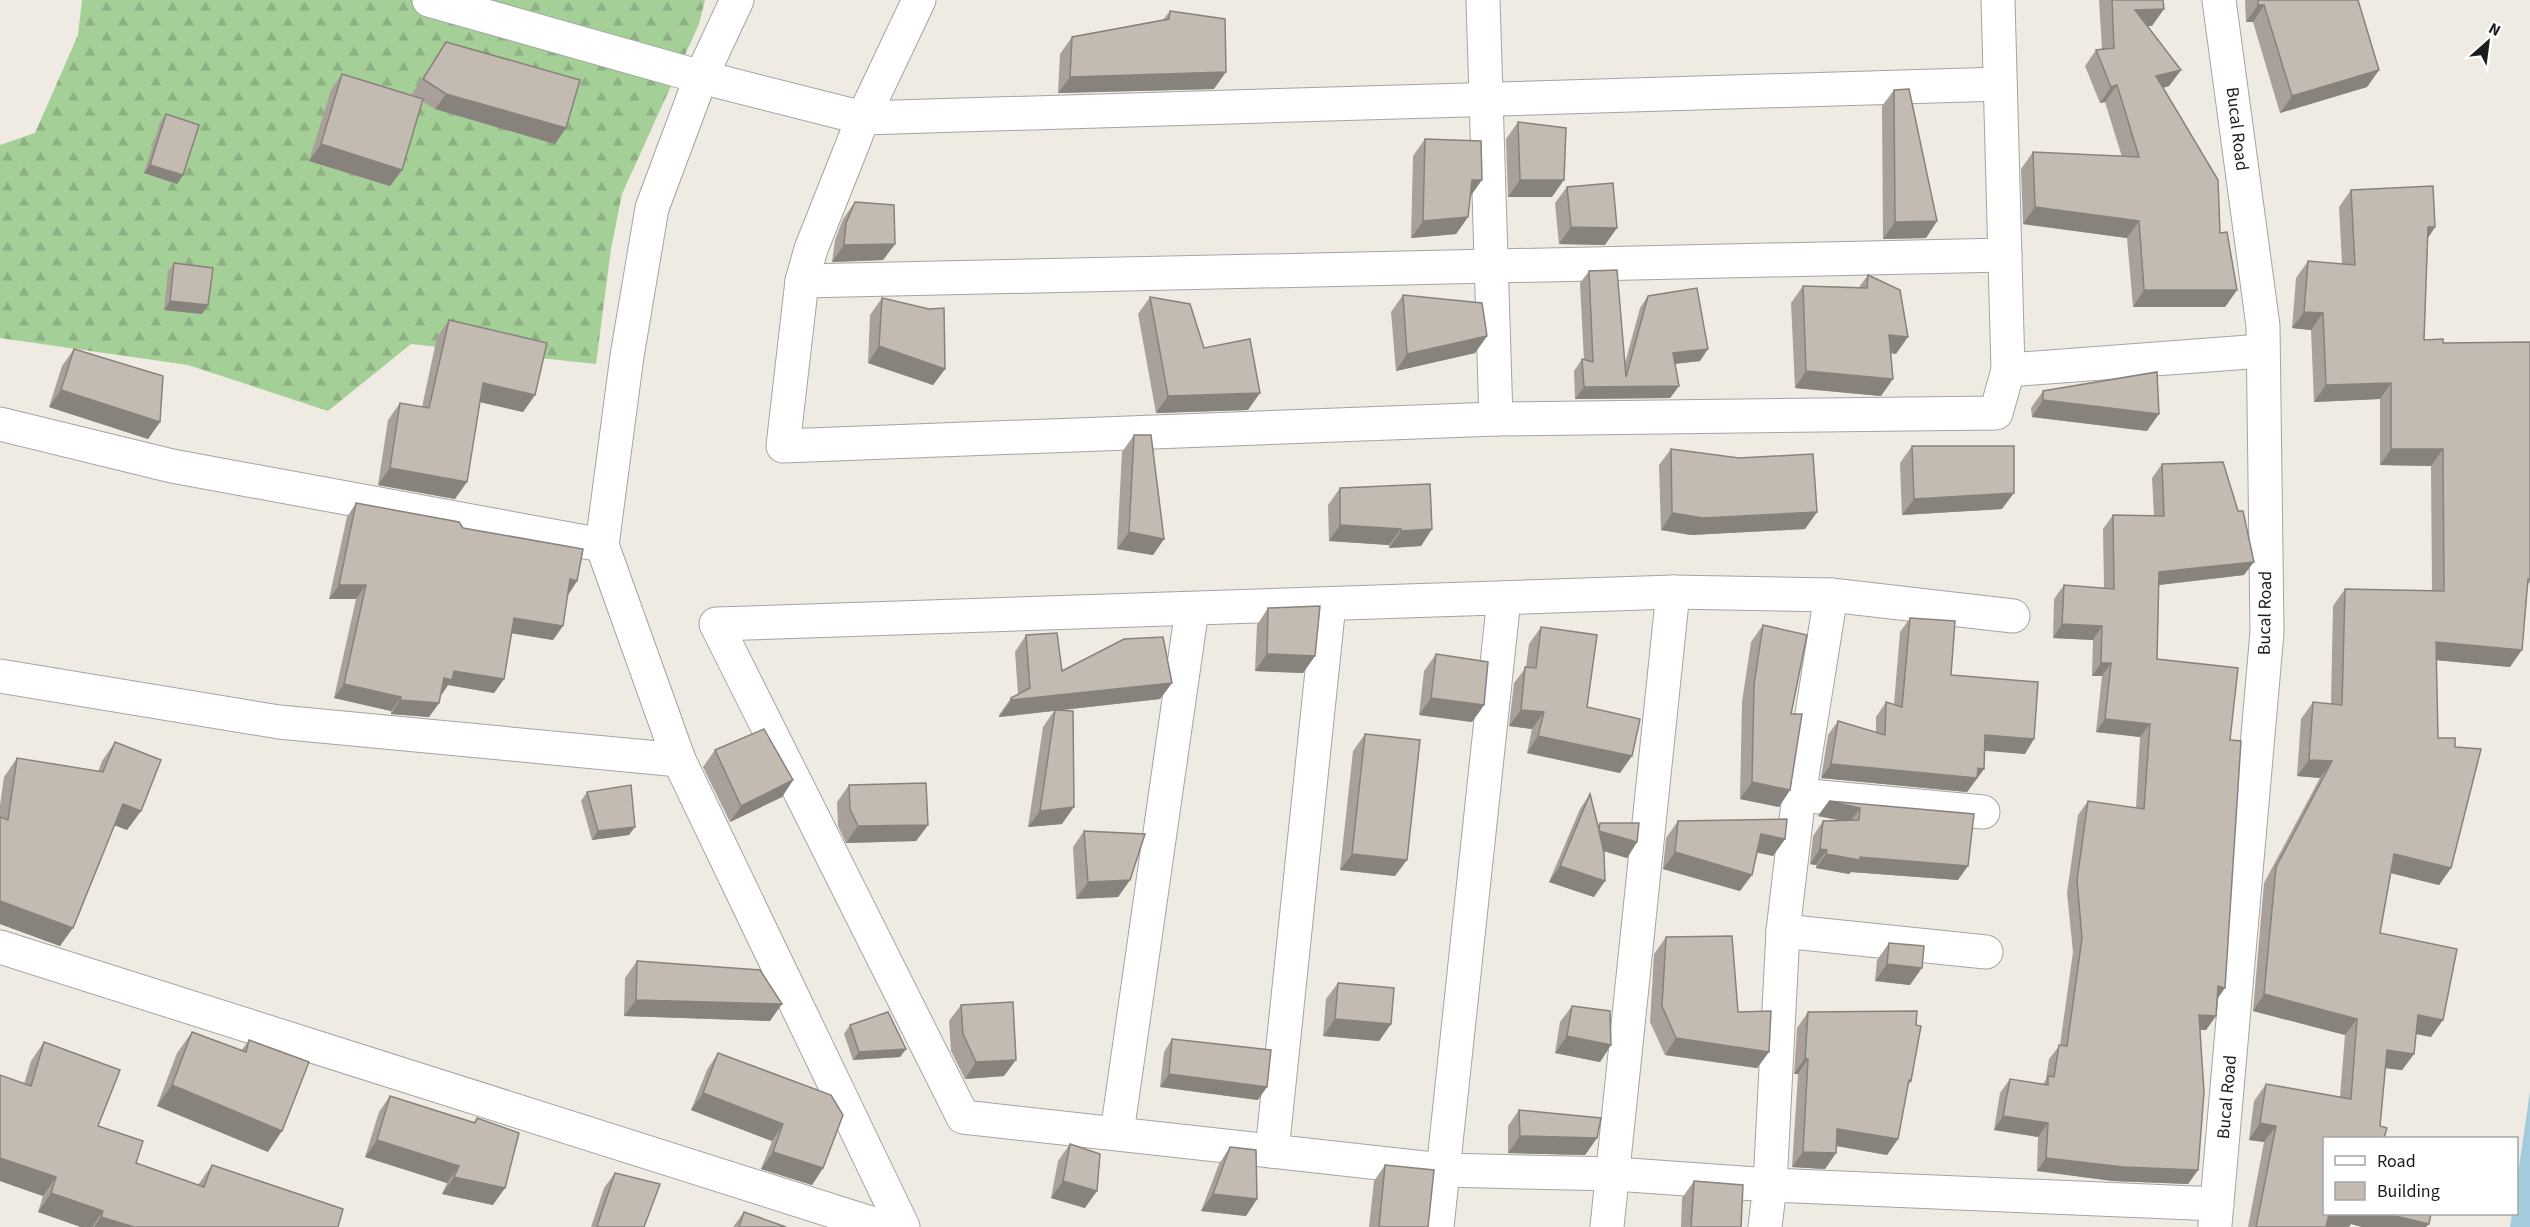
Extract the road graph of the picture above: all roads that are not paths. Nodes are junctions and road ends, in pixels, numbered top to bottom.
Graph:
1 (429, 0) edge
2 (737, 0) edge
3 (919, 0) edge
4 (1483, 0) edge
5 (1998, 0) edge
6 (2219, 0) edge
7 (701, 77) junction
8 (2000, 84) junction
9 (1486, 99) junction
10 (863, 118) junction
11 (2005, 255) junction
12 (1491, 267) junction
13 (802, 281) junction
14 (2262, 351) junction
15 (2008, 370) junction
16 (1496, 420) junction
17 (0, 424) edge
18 (602, 545) junction
19 (1673, 592) junction
20 (1831, 595) junction
21 (1504, 598) junction
22 (1329, 604) junction
23 (1192, 609) junction
24 (2013, 616) dead end
25 (0, 676) edge
26 (679, 760) junction
27 (1799, 795) junction
28 (1983, 812) dead end
29 (1783, 932) junction
30 (0, 947) edge
31 (1986, 952) dead end
32 (1117, 1133) junction
33 (1272, 1151) junction
34 (1442, 1170) junction
35 (1615, 1174) junction
36 (1770, 1185) junction
37 (2216, 1216) edge
38 (883, 1227) edge
39 (903, 1227) edge
40 (1437, 1227) edge
41 (1607, 1227) edge
42 (1765, 1227) edge

1 - 7 street
2 - 7 street
3 - 10 street
4 - 9 street
5 - 8 street
6 - 14 street, Bucal Road
7 - 10 street
7 - 18 street
8 - 9 street
8 - 11 street
9 - 10 street
9 - 12 street
10 - 13 street
11 - 12 street
11 - 15 street
12 - 13 street
12 - 16 street
13 - 16 street
14 - 15 street
14 - 37 street, Bucal Road
15 - 16 street
17 - 18 street
18 - 26 street
19 - 20 street
19 - 21 street
19 - 35 street
20 - 24 street
20 - 27 street
21 - 22 street
21 - 34 street
22 - 23 street
22 - 33 street
23 - 32 street
23 - 32 street
25 - 26 street
26 - 39 street
27 - 28 street
27 - 29 street
29 - 31 street
29 - 36 street
30 - 38 street
32 - 33 street
33 - 34 street
34 - 35 street
34 - 40 street
35 - 36 street
35 - 41 street
36 - 37 street
36 - 42 street

